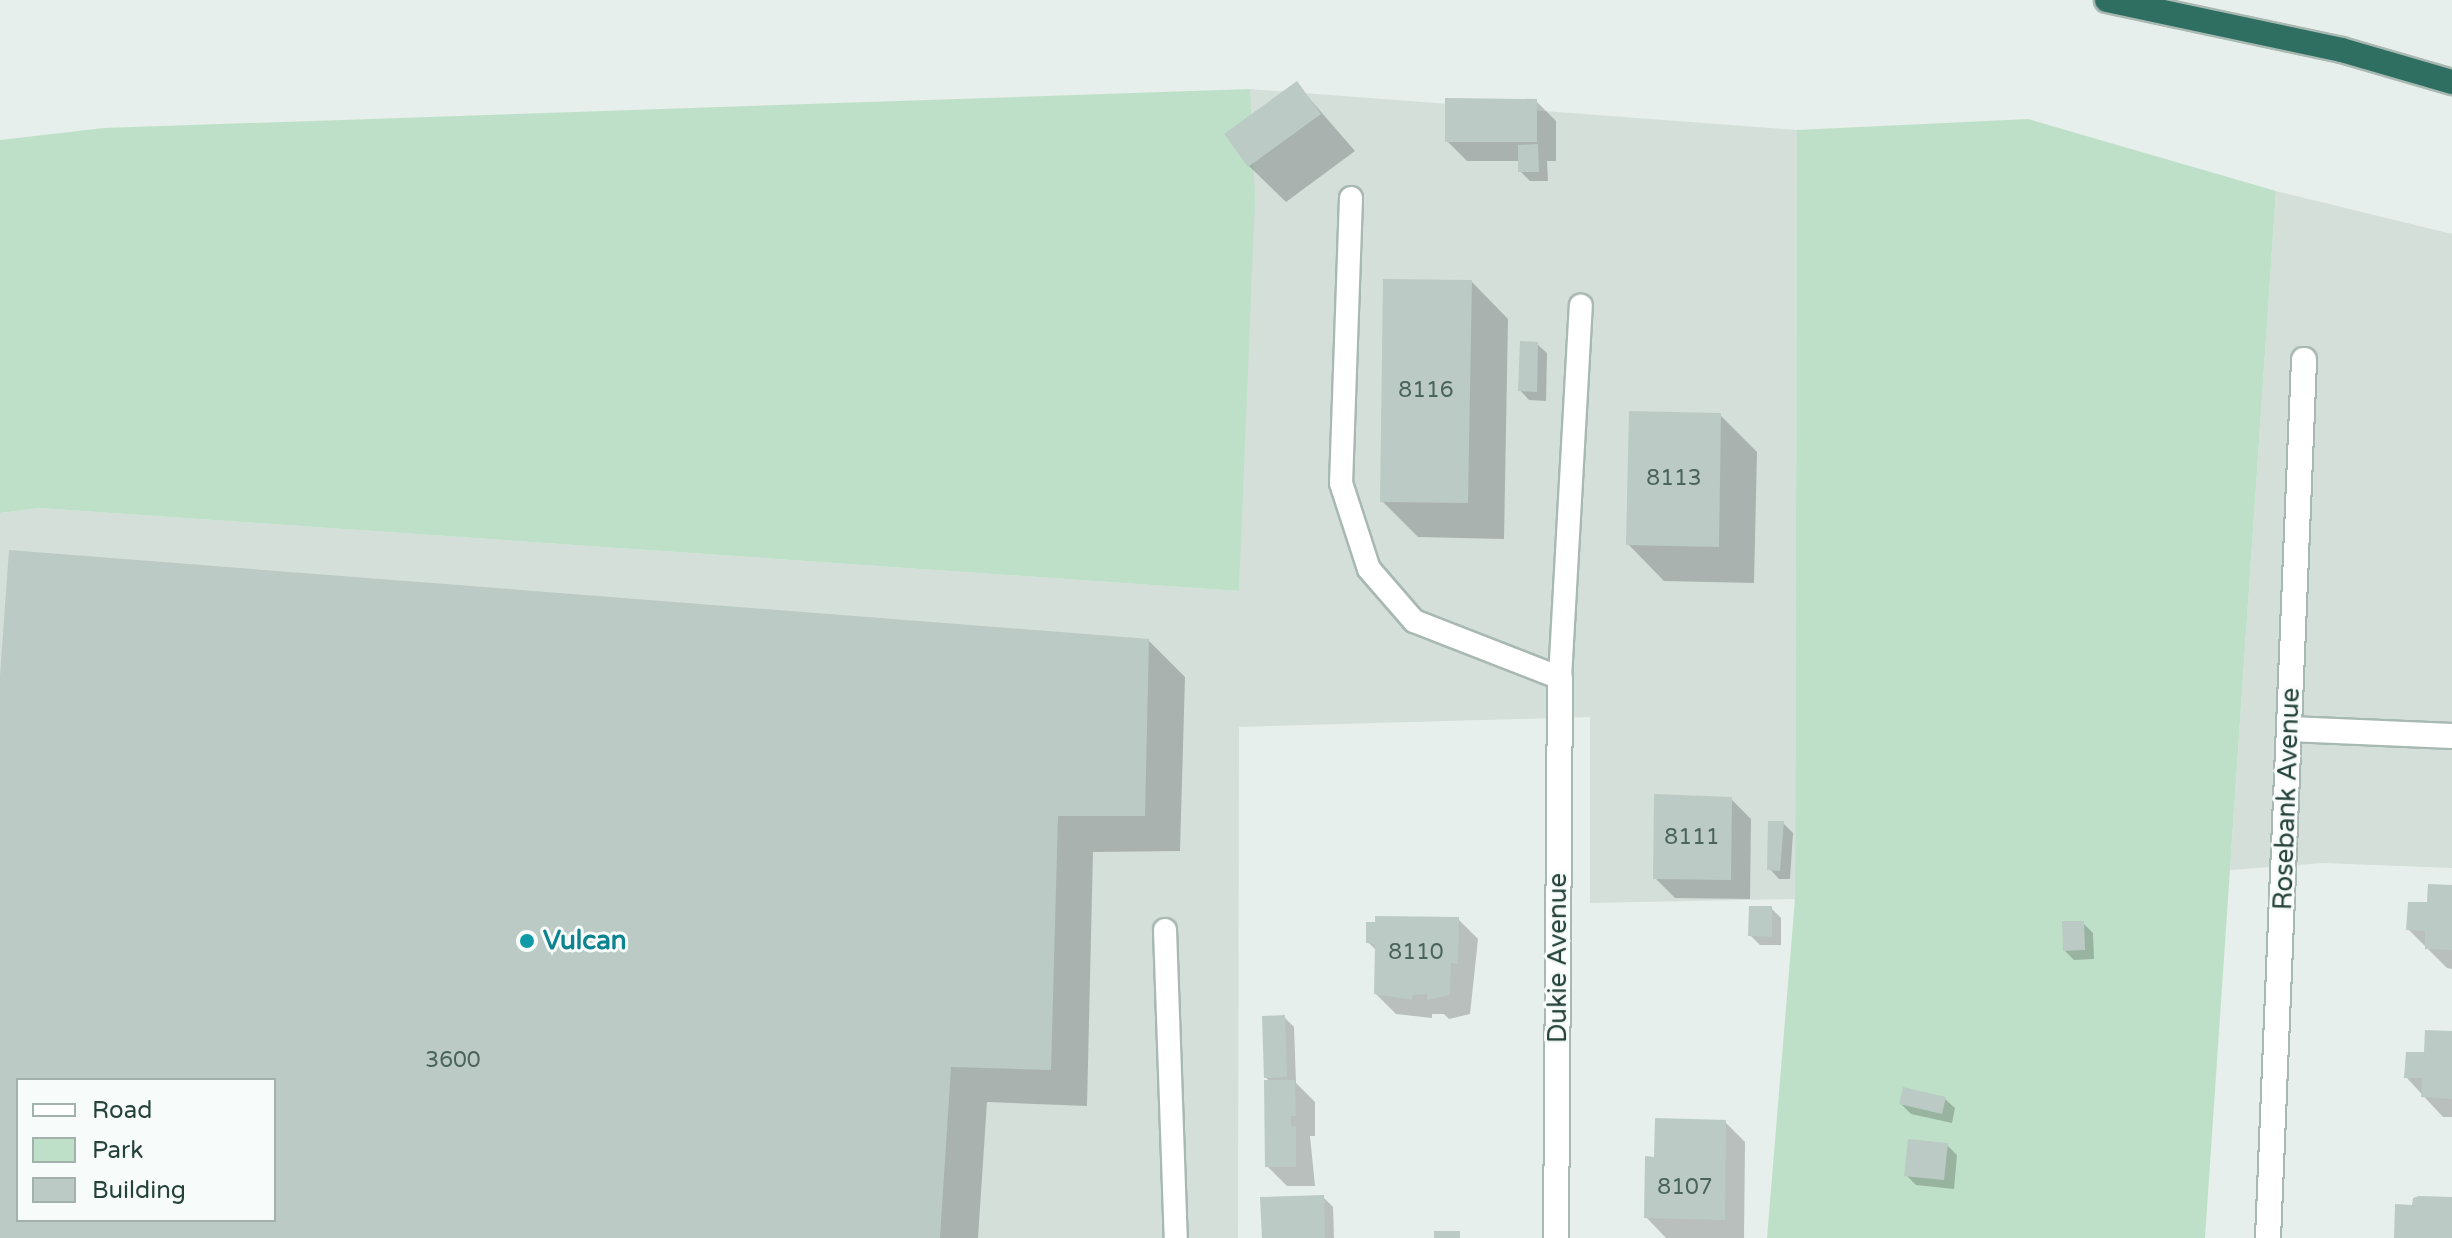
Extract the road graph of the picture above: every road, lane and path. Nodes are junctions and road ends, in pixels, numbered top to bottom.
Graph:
1 (2107, 0) edge
2 (2452, 82) edge
3 (1351, 198) dead end
4 (1581, 306) dead end
5 (2304, 360) dead end
6 (1560, 678) junction
7 (2290, 729) junction
8 (2452, 736) edge
9 (1165, 930) dead end
10 (1176, 1238) edge
11 (1556, 1238) edge
12 (2268, 1238) edge

1 - 2 highway
3 - 6 lane
4 - 6 lane
5 - 7 street, Rosebank Avenue
6 - 11 street, Dukie Avenue
7 - 8 street
7 - 12 street, Rosebank Avenue
9 - 10 lane

